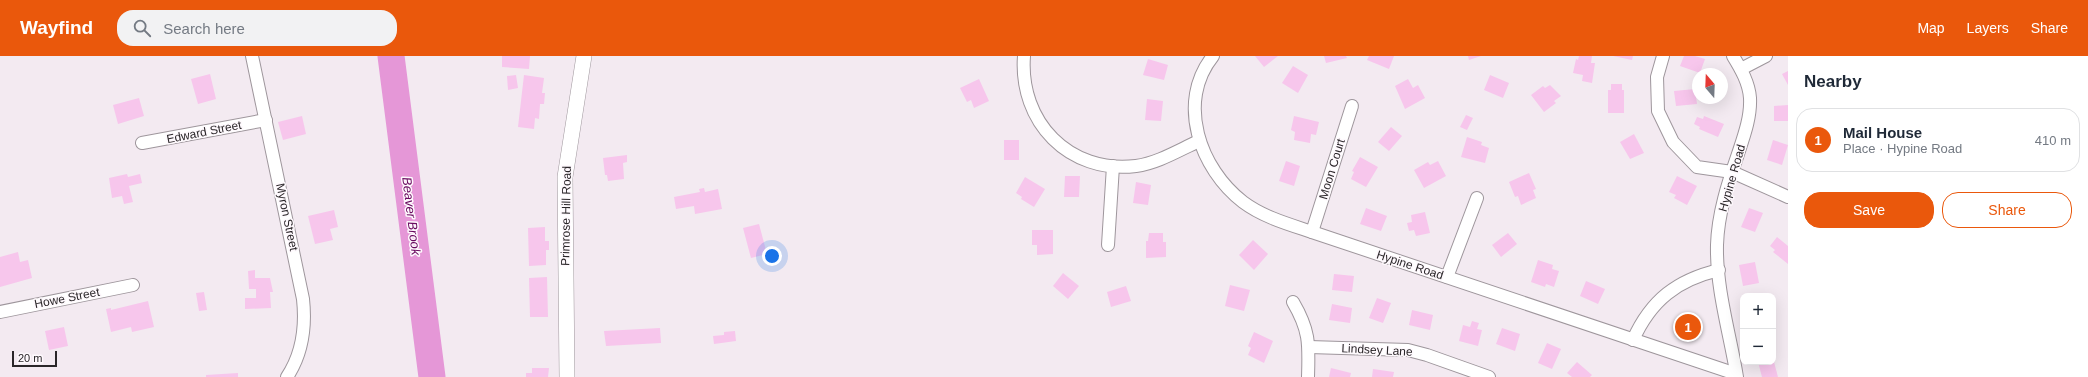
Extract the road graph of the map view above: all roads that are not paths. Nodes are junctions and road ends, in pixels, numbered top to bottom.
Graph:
1 (252, 56) edge
2 (584, 56) edge
3 (1024, 56) edge
4 (1213, 56) edge
5 (1663, 56) edge
6 (1733, 56) edge
7 (1766, 56) edge
8 (1741, 69) junction
9 (1352, 106) dead end
10 (266, 120) junction
11 (1199, 141) junction
12 (142, 143) dead end
13 (1113, 166) junction
14 (1732, 172) junction
15 (1788, 197) edge
16 (1477, 198) dead end
17 (1312, 232) junction
18 (1108, 245) dead end
19 (1719, 270) junction
20 (1447, 277) junction
21 (133, 285) dead end
22 (1293, 302) dead end
23 (0, 312) edge
24 (1633, 340) junction
25 (1309, 347) junction
26 (1736, 376) edge
27 (287, 377) edge
28 (567, 377) edge
29 (1308, 377) edge
30 (1489, 377) edge

1 - 10 street, Myron Street
2 - 28 street, Primrose Hill Road
3 - 13 street
4 - 11 street, Hypine Road
5 - 14 street
6 - 8 street, Hypine Road
7 - 8 street
8 - 14 street, Hypine Road
9 - 17 street, Moon Court
10 - 12 street, Edward Street
10 - 27 street, Myron Street
11 - 13 street
11 - 17 street, Hypine Road
13 - 18 street
14 - 15 street
14 - 19 street, Hypine Road
16 - 20 street
17 - 20 street, Hypine Road
19 - 24 street
19 - 26 street, Hypine Road
20 - 24 street, Hypine Road
21 - 23 street, Howe Street
22 - 25 street
24 - 26 street, Hypine Road
25 - 29 street
25 - 30 street, Lindsey Lane

